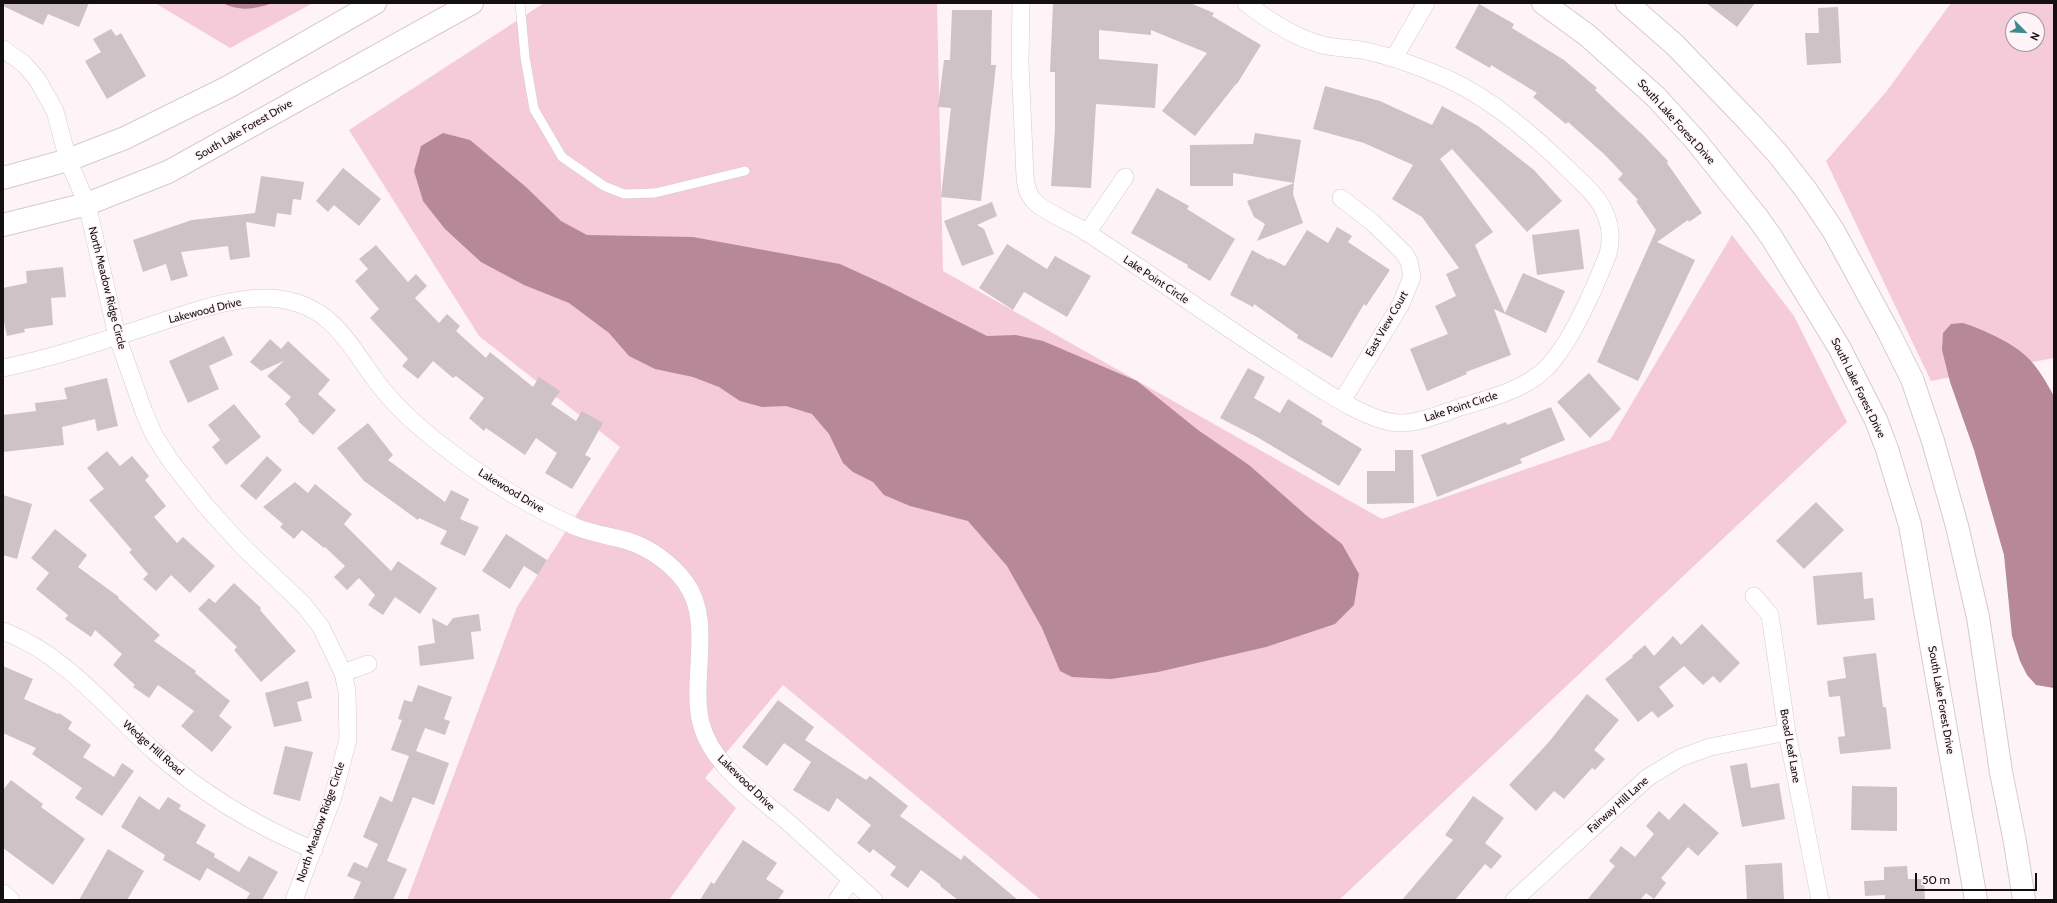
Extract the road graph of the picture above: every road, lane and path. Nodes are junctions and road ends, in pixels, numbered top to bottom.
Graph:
1 (375, 3) edge
2 (472, 3) edge
3 (520, 3) edge
4 (1021, 3) edge
5 (1246, 3) edge
6 (1426, 3) edge
7 (1543, 3) edge
8 (1627, 3) edge
9 (3, 50) edge
10 (1394, 58) junction
11 (68, 160) junction
12 (745, 171) dead end
13 (1125, 176) dead end
14 (3, 178) edge
15 (1341, 198) dead end
16 (87, 204) junction
17 (3, 225) edge
18 (1087, 233) junction
19 (117, 336) junction
20 (3, 368) edge
21 (1342, 402) junction
22 (1754, 596) dead end
23 (3, 631) edge
24 (368, 664) dead end
25 (343, 672) junction
26 (1787, 732) junction
27 (314, 850) junction
28 (851, 880) junction
29 (3, 893) edge
30 (11, 900) edge
31 (294, 900) edge
32 (837, 900) edge
33 (874, 900) edge
34 (1514, 900) edge
35 (1820, 900) edge
36 (1976, 900) edge
37 (2024, 900) edge

1 - 11 main road
2 - 16 main road, South Lake Forest Drive
3 - 12 lane
4 - 18 street, Lake Point Circle
5 - 10 street, Lake Point Circle
6 - 10 street
7 - 36 main road, South Lake Forest Drive
8 - 37 main road
9 - 11 street, North Meadow Ridge Circle
10 - 21 street, Lake Point Circle
11 - 14 main road
11 - 16 street, North Meadow Ridge Circle
13 - 18 street
15 - 21 street, East View Court
16 - 17 main road, South Lake Forest Drive
16 - 19 street, North Meadow Ridge Circle
18 - 21 street, Lake Point Circle
19 - 20 street, Lakewood Drive
19 - 25 street, North Meadow Ridge Circle
19 - 28 street, Lakewood Drive
22 - 26 street, Broad Leaf Lane
23 - 27 street, Wedge Hill Road
24 - 25 street
25 - 27 street, North Meadow Ridge Circle
26 - 34 street, Fairway Hill Lane
26 - 35 street, Broad Leaf Lane
27 - 31 street, North Meadow Ridge Circle
28 - 32 street
28 - 33 street, Lakewood Drive
29 - 30 street

